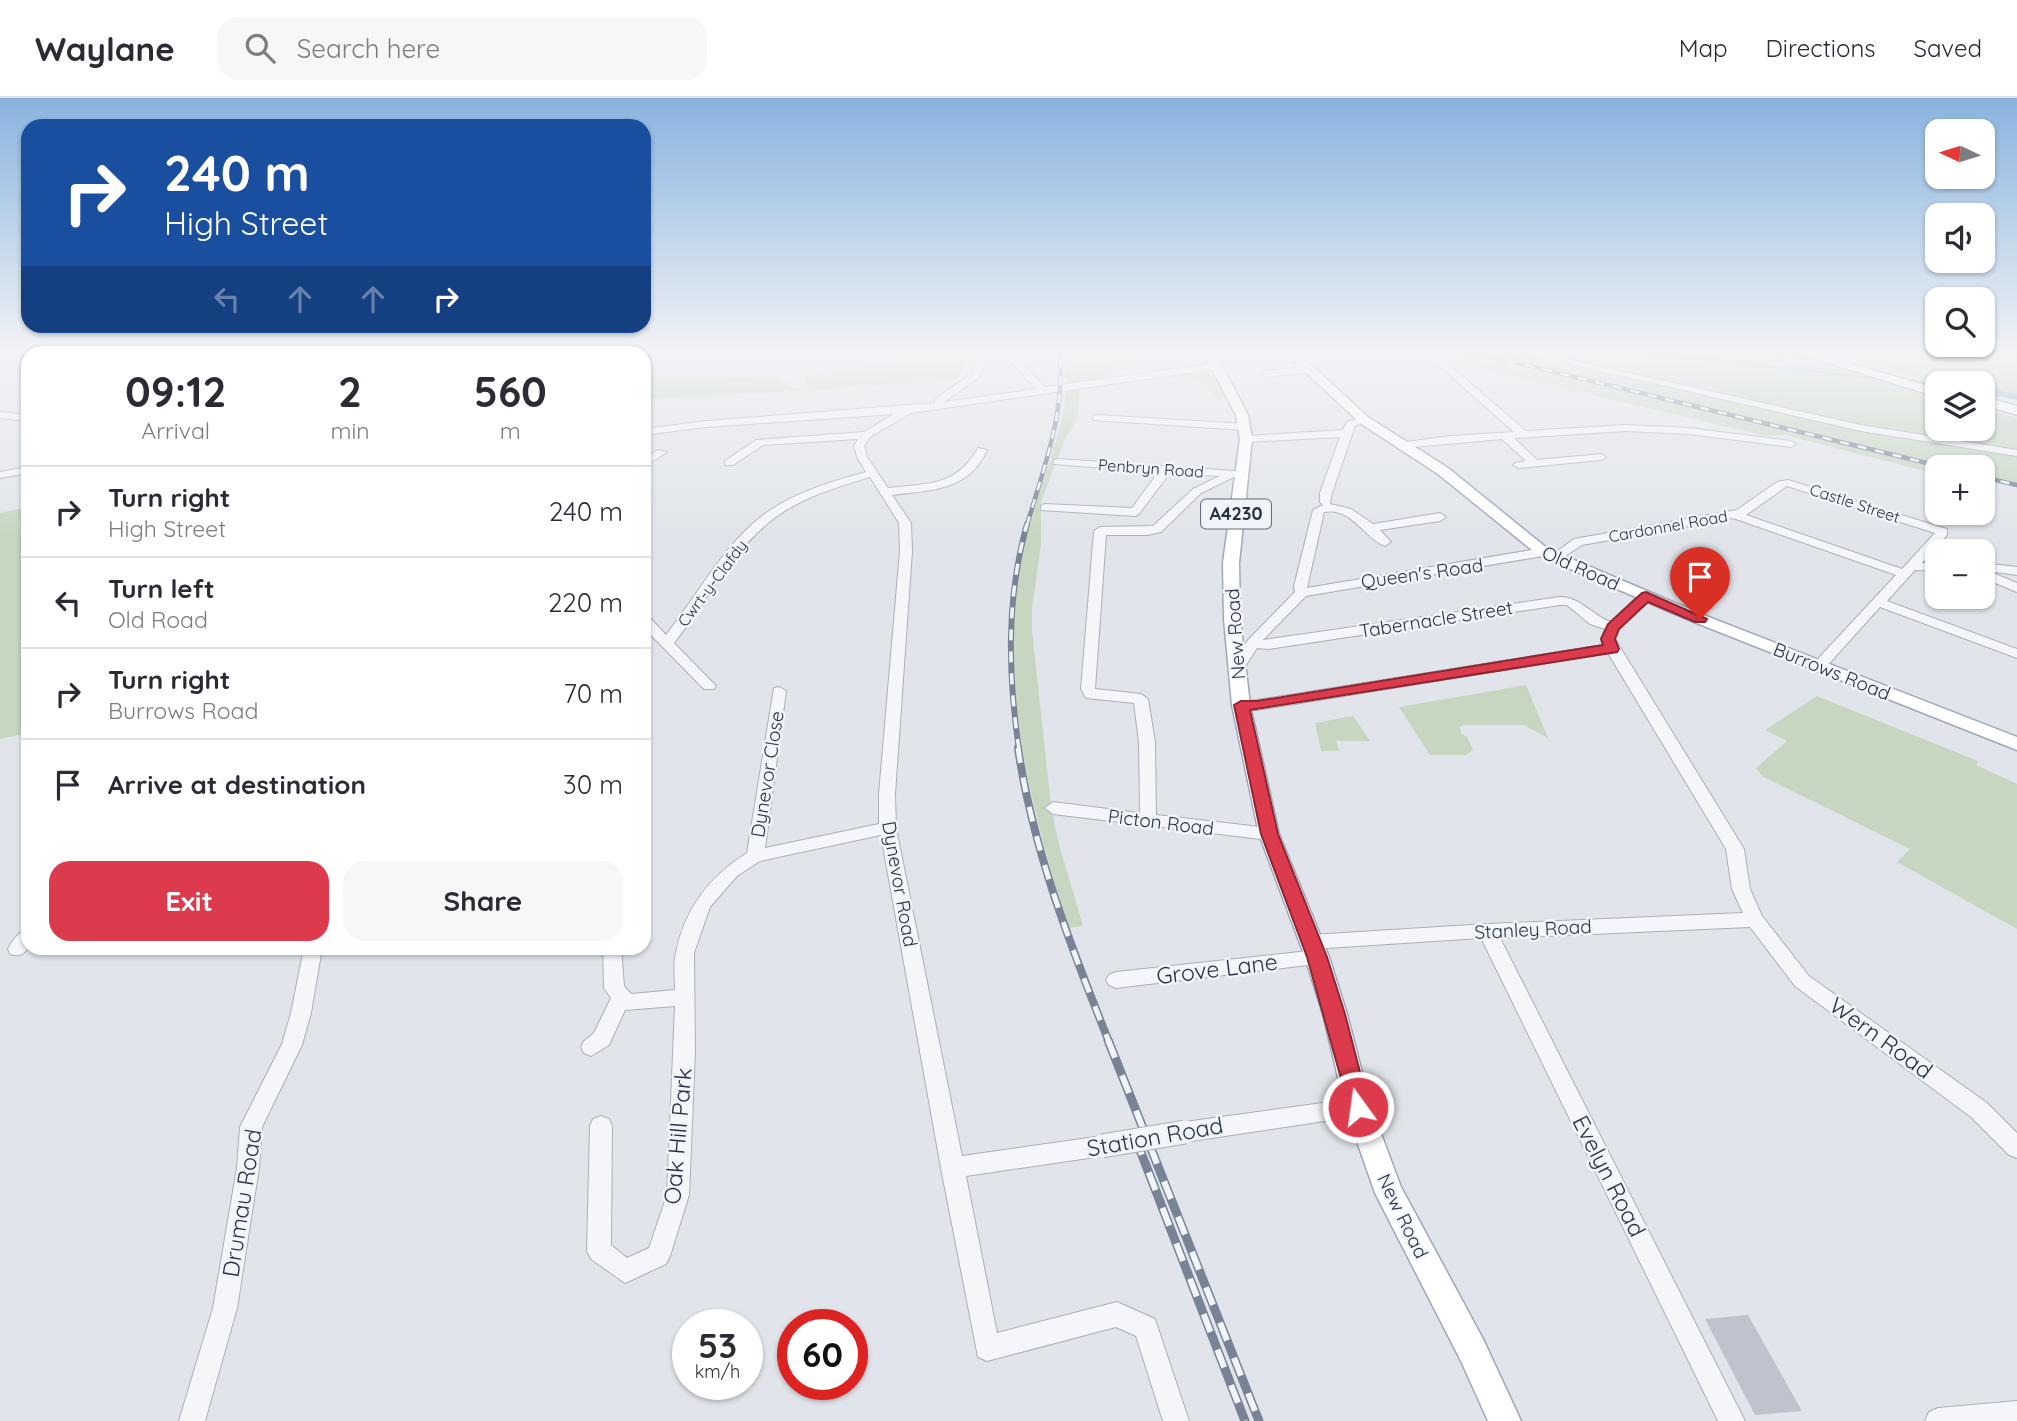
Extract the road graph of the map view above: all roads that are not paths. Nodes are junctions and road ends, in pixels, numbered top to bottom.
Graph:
1 (903, 414) joint
2 (1240, 414) edge
3 (1357, 414) edge
4 (1500, 414) edge
5 (1798, 414) edge
6 (2, 416) edge
7 (21, 417) edge
8 (1097, 418) dead end
9 (1364, 420) junction
10 (651, 426) edge
11 (664, 429) junction
12 (651, 431) edge
13 (1246, 433) junction
14 (1347, 433) junction
15 (1524, 434) junction
16 (866, 435) junction
17 (1504, 435) junction
18 (1791, 444) dead end
19 (1403, 445) junction
20 (982, 450) dead end
21 (662, 452) dead end
22 (2017, 453) edge
23 (1601, 457) dead end
24 (651, 459) edge
25 (1058, 462) dead end
26 (729, 463) dead end
27 (1535, 464) junction
28 (1519, 465) dead end
29 (1161, 468) junction
30 (21, 471) edge
31 (873, 473) junction
32 (1238, 474) junction
33 (0, 475) edge
34 (886, 492) junction
35 (1324, 505) junction
36 (1045, 508) dead end
37 (1733, 514) junction
38 (1440, 517) dead end
39 (1371, 528) junction
40 (1385, 542) dead end
41 (1548, 555) junction
42 (1925, 568) edge
43 (1995, 568) edge
44 (1908, 570) junction
45 (2017, 571) edge
46 (1995, 579) edge
47 (2017, 588) edge
48 (1302, 593) junction
49 (1646, 596) junction
50 (1878, 602) junction
51 (651, 627) edge
52 (1613, 627) junction
53 (667, 643) junction
54 (1253, 643) junction
55 (1612, 649) junction
56 (2017, 654) edge
57 (1820, 665) junction
58 (1236, 670) junction
59 (709, 686) dead end
60 (779, 691) dead end
61 (1241, 705) junction
62 (2017, 744) edge
63 (1053, 808) dead end
64 (1148, 820) junction
65 (888, 828) junction
66 (1269, 834) junction
67 (759, 854) junction
68 (1755, 920) junction
69 (1487, 931) junction
70 (1314, 950) junction
71 (312, 955) edge
72 (612, 955) edge
73 (1116, 980) dead end
74 (621, 996) junction
75 (685, 997) junction
76 (591, 1046) dead end
77 (1358, 1107) junction
78 (601, 1126) dead end
79 (2017, 1148) edge
80 (952, 1168) junction
81 (2017, 1414) edge
82 (192, 1421) edge
83 (1176, 1421) edge
84 (1505, 1421) edge
85 (1732, 1421) edge
86 (1938, 1421) edge

1 - 11 street
1 - 16 street
2 - 13 main road, New Road / A4230
3 - 9 main road, Old Road
4 - 15 street
5 - 22 street
6 - 7 street
8 - 13 street
9 - 14 street
9 - 19 main road, Old Road
10 - 11 street
11 - 12 street
13 - 14 street
13 - 32 main road, New Road / A4230
14 - 35 street
15 - 17 street
15 - 18 street
16 - 26 street
16 - 31 street, Dynevor Road
17 - 19 street
17 - 27 street
19 - 41 main road, Old Road
20 - 34 street
21 - 24 street
23 - 27 street
25 - 29 street, Penbryn Road
27 - 28 street
29 - 32 street, Penbryn Road
29 - 36 street
30 - 33 street
31 - 34 street, Dynevor Road
31 - 53 street, Cwrt-y-Clafdy
32 - 58 main road, New Road / A4230
32 - 64 street
34 - 65 street, Dynevor Road
35 - 39 street
35 - 48 street
37 - 41 street, Cardonnel Road
37 - 44 street, Cardonnel Road
37 - 44 street, Castle Street
38 - 39 street
39 - 40 street
41 - 48 street, Queen's Road
41 - 49 main road, Old Road
42 - 44 street, Cardonnel Road
43 - 45 street
44 - 50 street
46 - 47 street
48 - 54 street
49 - 52 street, Old Road
49 - 57 main road, Burrows Road
50 - 56 street
50 - 57 street
51 - 53 street
52 - 54 street, Tabernacle Street
52 - 55 street
53 - 59 street
54 - 58 street
55 - 61 street
55 - 68 street
57 - 62 main road, Burrows Road
58 - 61 main road, New Road / A4230
60 - 67 street, Dynevor Close
61 - 66 main road, New Road / A4230
63 - 64 street, Picton Road
64 - 66 street, Picton Road
65 - 67 street
65 - 80 street, Dynevor Road
66 - 70 main road, New Road / A4230
67 - 75 street, Oak Hill Park
68 - 69 street, Stanley Road
68 - 79 street, Wern Road
69 - 70 street, Stanley Road
69 - 85 street, Evelyn Road
70 - 73 street, Grove Lane
70 - 77 main road, New Road / A4230
71 - 82 street, Drumau Road
72 - 74 street
74 - 75 street
74 - 76 street
75 - 78 street, Oak Hill Park
77 - 80 street, Station Road, bridge
77 - 84 main road, New Road / A4230
80 - 83 street, Dynevor Road
81 - 86 street

